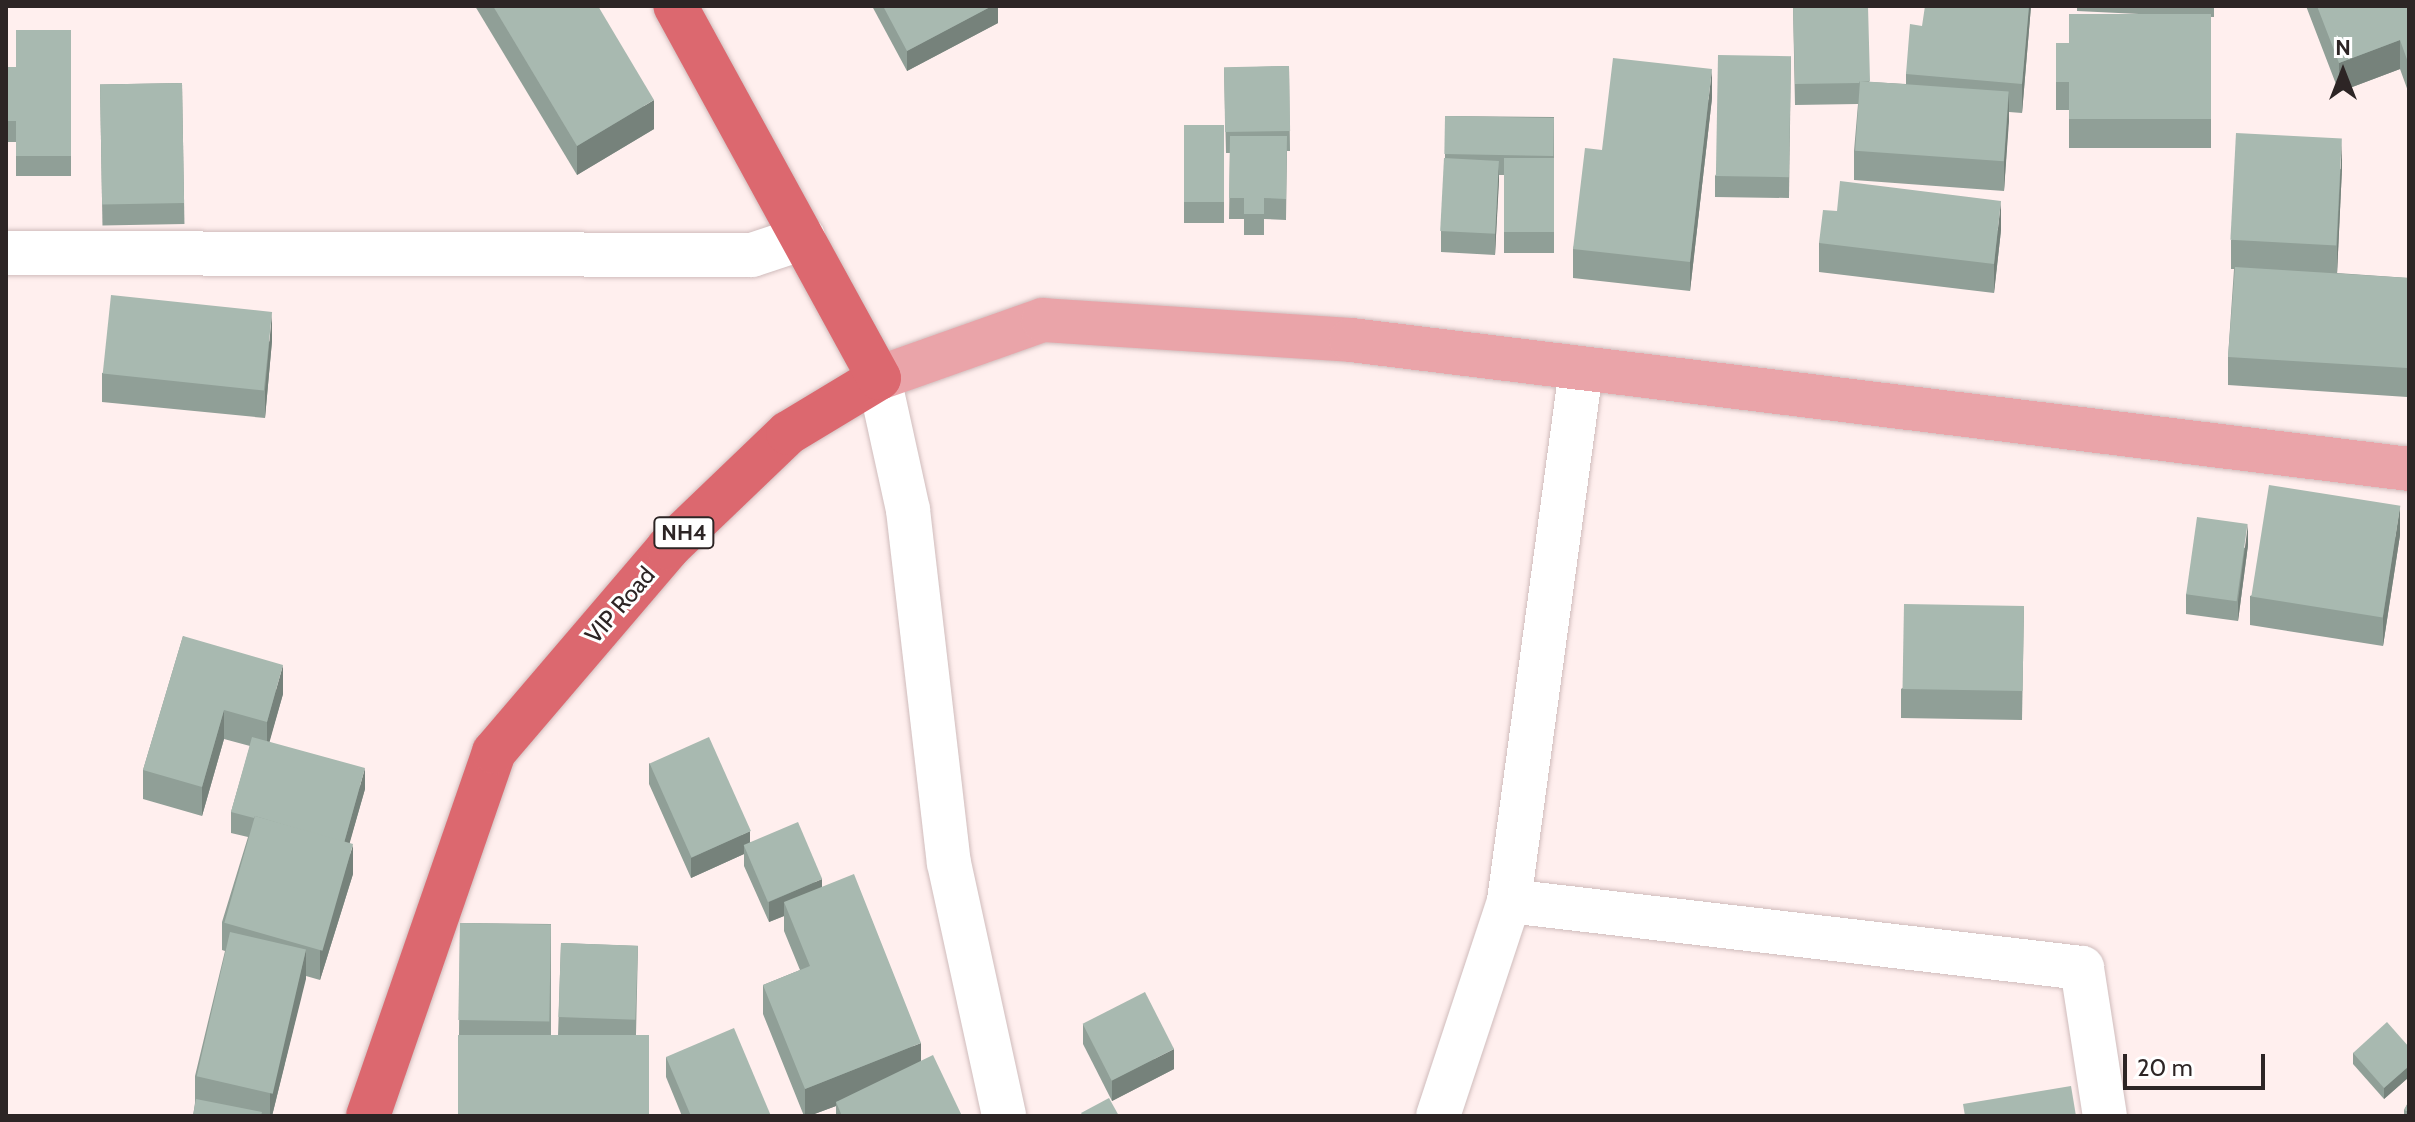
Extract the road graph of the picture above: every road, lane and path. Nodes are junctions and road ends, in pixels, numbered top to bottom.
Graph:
1 (675, 6) edge
2 (803, 238) junction
3 (6, 253) edge
4 (1581, 370) junction
5 (879, 378) junction
6 (2409, 469) edge
7 (1509, 901) junction
8 (368, 1116) edge
9 (1004, 1116) edge
10 (1438, 1116) edge
11 (2105, 1116) edge

1 - 2 highway
2 - 3 street
2 - 5 highway
4 - 5 main road
4 - 6 main road
4 - 7 street
5 - 8 highway, VIP Road / NH4
5 - 9 street
7 - 10 street
7 - 11 street

